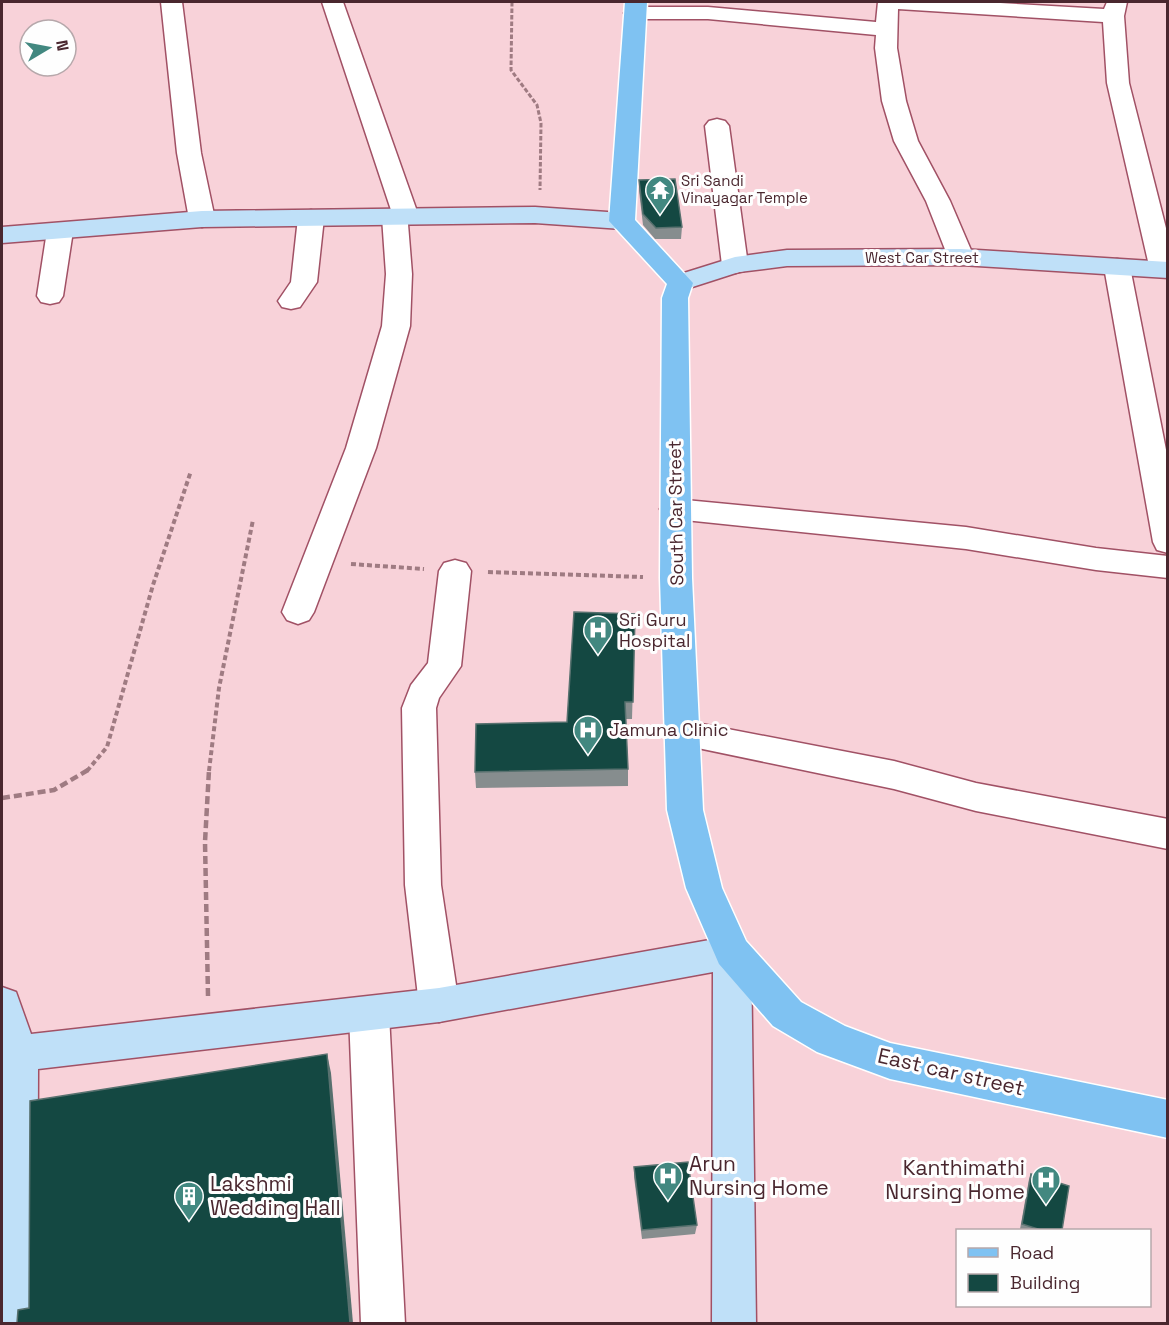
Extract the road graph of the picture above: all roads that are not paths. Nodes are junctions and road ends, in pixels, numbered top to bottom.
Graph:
1 (171, 2) edge
2 (332, 2) edge
3 (636, 7) edge
4 (1115, 9) edge
5 (887, 29) junction
6 (717, 126) dead end
7 (401, 217) junction
8 (311, 218) junction
9 (202, 219) junction
10 (622, 221) junction
11 (60, 231) junction
12 (2, 236) edge
13 (961, 257) junction
14 (735, 265) junction
15 (1117, 267) junction
16 (1165, 270) edge
17 (680, 283) junction
18 (50, 296) dead end
19 (291, 301) dead end
20 (675, 509) junction
21 (1167, 542) edge
22 (1167, 567) edge
23 (455, 571) road end
24 (298, 612) dead end
25 (681, 733) junction
26 (1167, 834) edge
27 (732, 952) junction
28 (2, 1004) edge
29 (439, 1005) junction
30 (369, 1014) junction
31 (10, 1055) edge
32 (1167, 1119) edge
33 (15, 1323) edge
34 (383, 1323) edge
35 (734, 1323) edge

1 - 9 street
2 - 7 street
3 - 5 street
3 - 10 main road
4 - 5 street
4 - 16 street
5 - 13 street
6 - 14 street
7 - 8 street
7 - 10 street
7 - 24 street
8 - 9 street
8 - 19 street
9 - 11 street
10 - 17 main road
11 - 12 street
11 - 18 street
13 - 14 street, West Car Street
13 - 15 street, West Car Street
14 - 17 street, West Car Street
15 - 16 street, West Car Street
15 - 21 street
17 - 20 main road, South Car Street
20 - 22 street
20 - 25 main road, South Car Street
23 - 29 street
25 - 26 street
25 - 27 main road, South Car Street
27 - 29 street
27 - 32 main road, East car street
27 - 35 street
28 - 31 street
29 - 30 street
30 - 31 street
30 - 34 street
31 - 33 street

